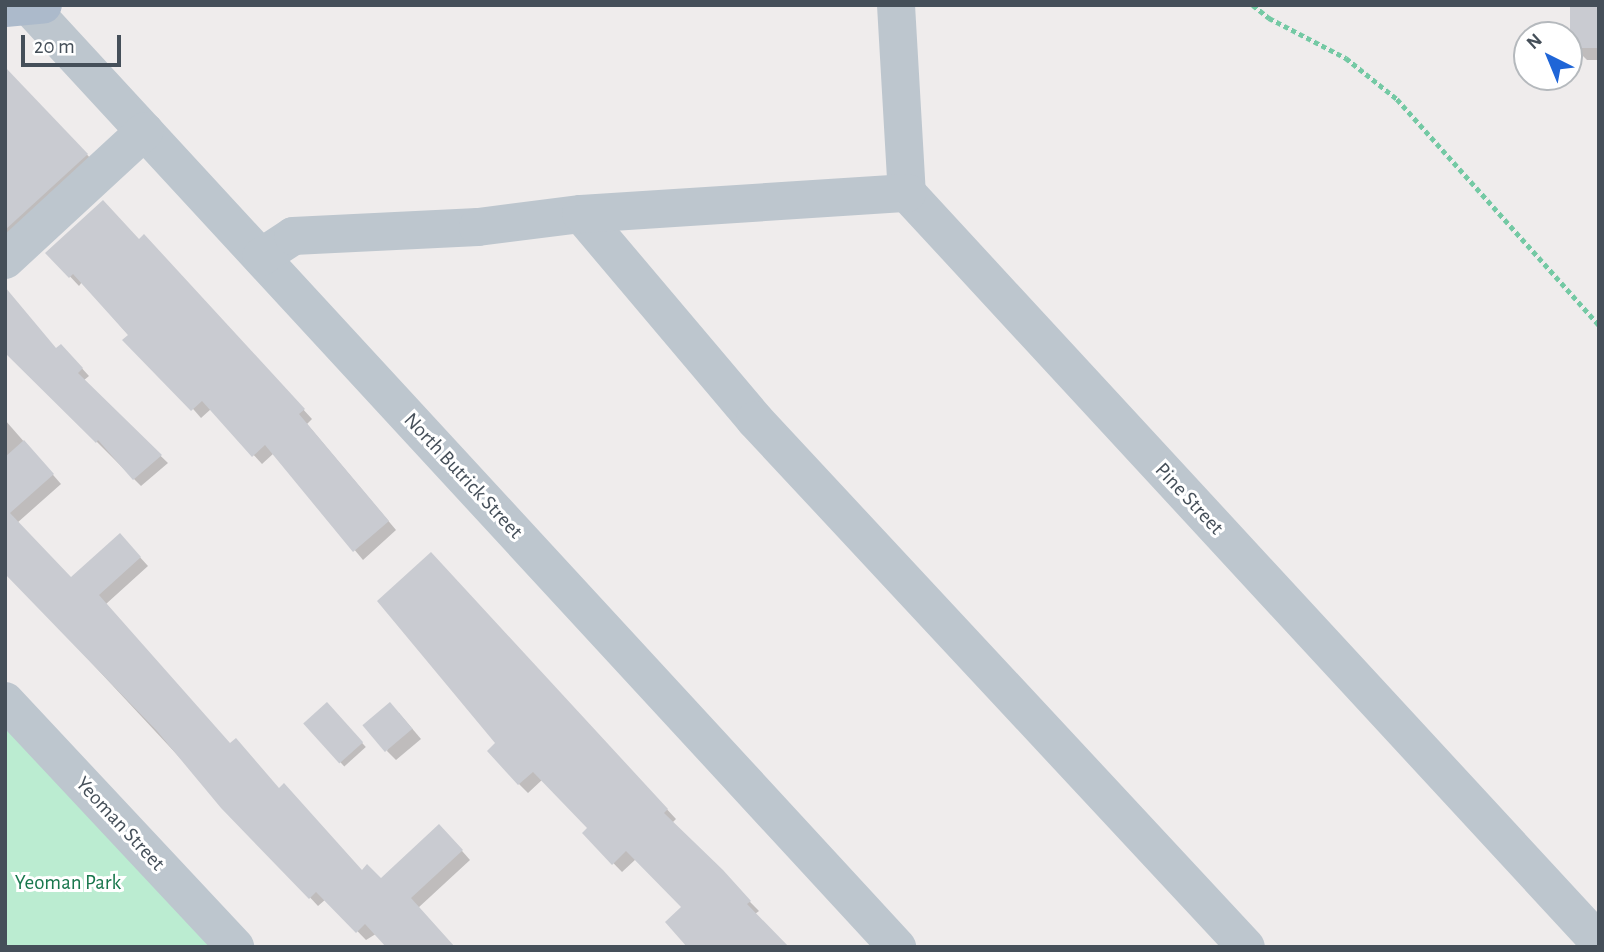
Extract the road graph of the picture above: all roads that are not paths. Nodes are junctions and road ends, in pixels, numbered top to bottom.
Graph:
1 (43, 5) edge
2 (896, 5) edge
3 (28, 6) edge
4 (5, 8) edge
5 (145, 131) junction
6 (907, 193) junction
7 (581, 214) junction
8 (261, 257) junction
9 (5, 260) edge
10 (5, 701) edge
11 (1599, 942) edge
12 (236, 947) edge
13 (897, 947) edge
14 (1246, 947) edge

1 - 3 main road
2 - 6 street
3 - 4 main road
3 - 5 street, North Butrick Street
5 - 8 street, North Butrick Street
5 - 9 street
6 - 7 street
6 - 11 street, Pine Street
7 - 8 street
7 - 14 street
8 - 13 street, North Butrick Street
10 - 12 street, Yeoman Street

